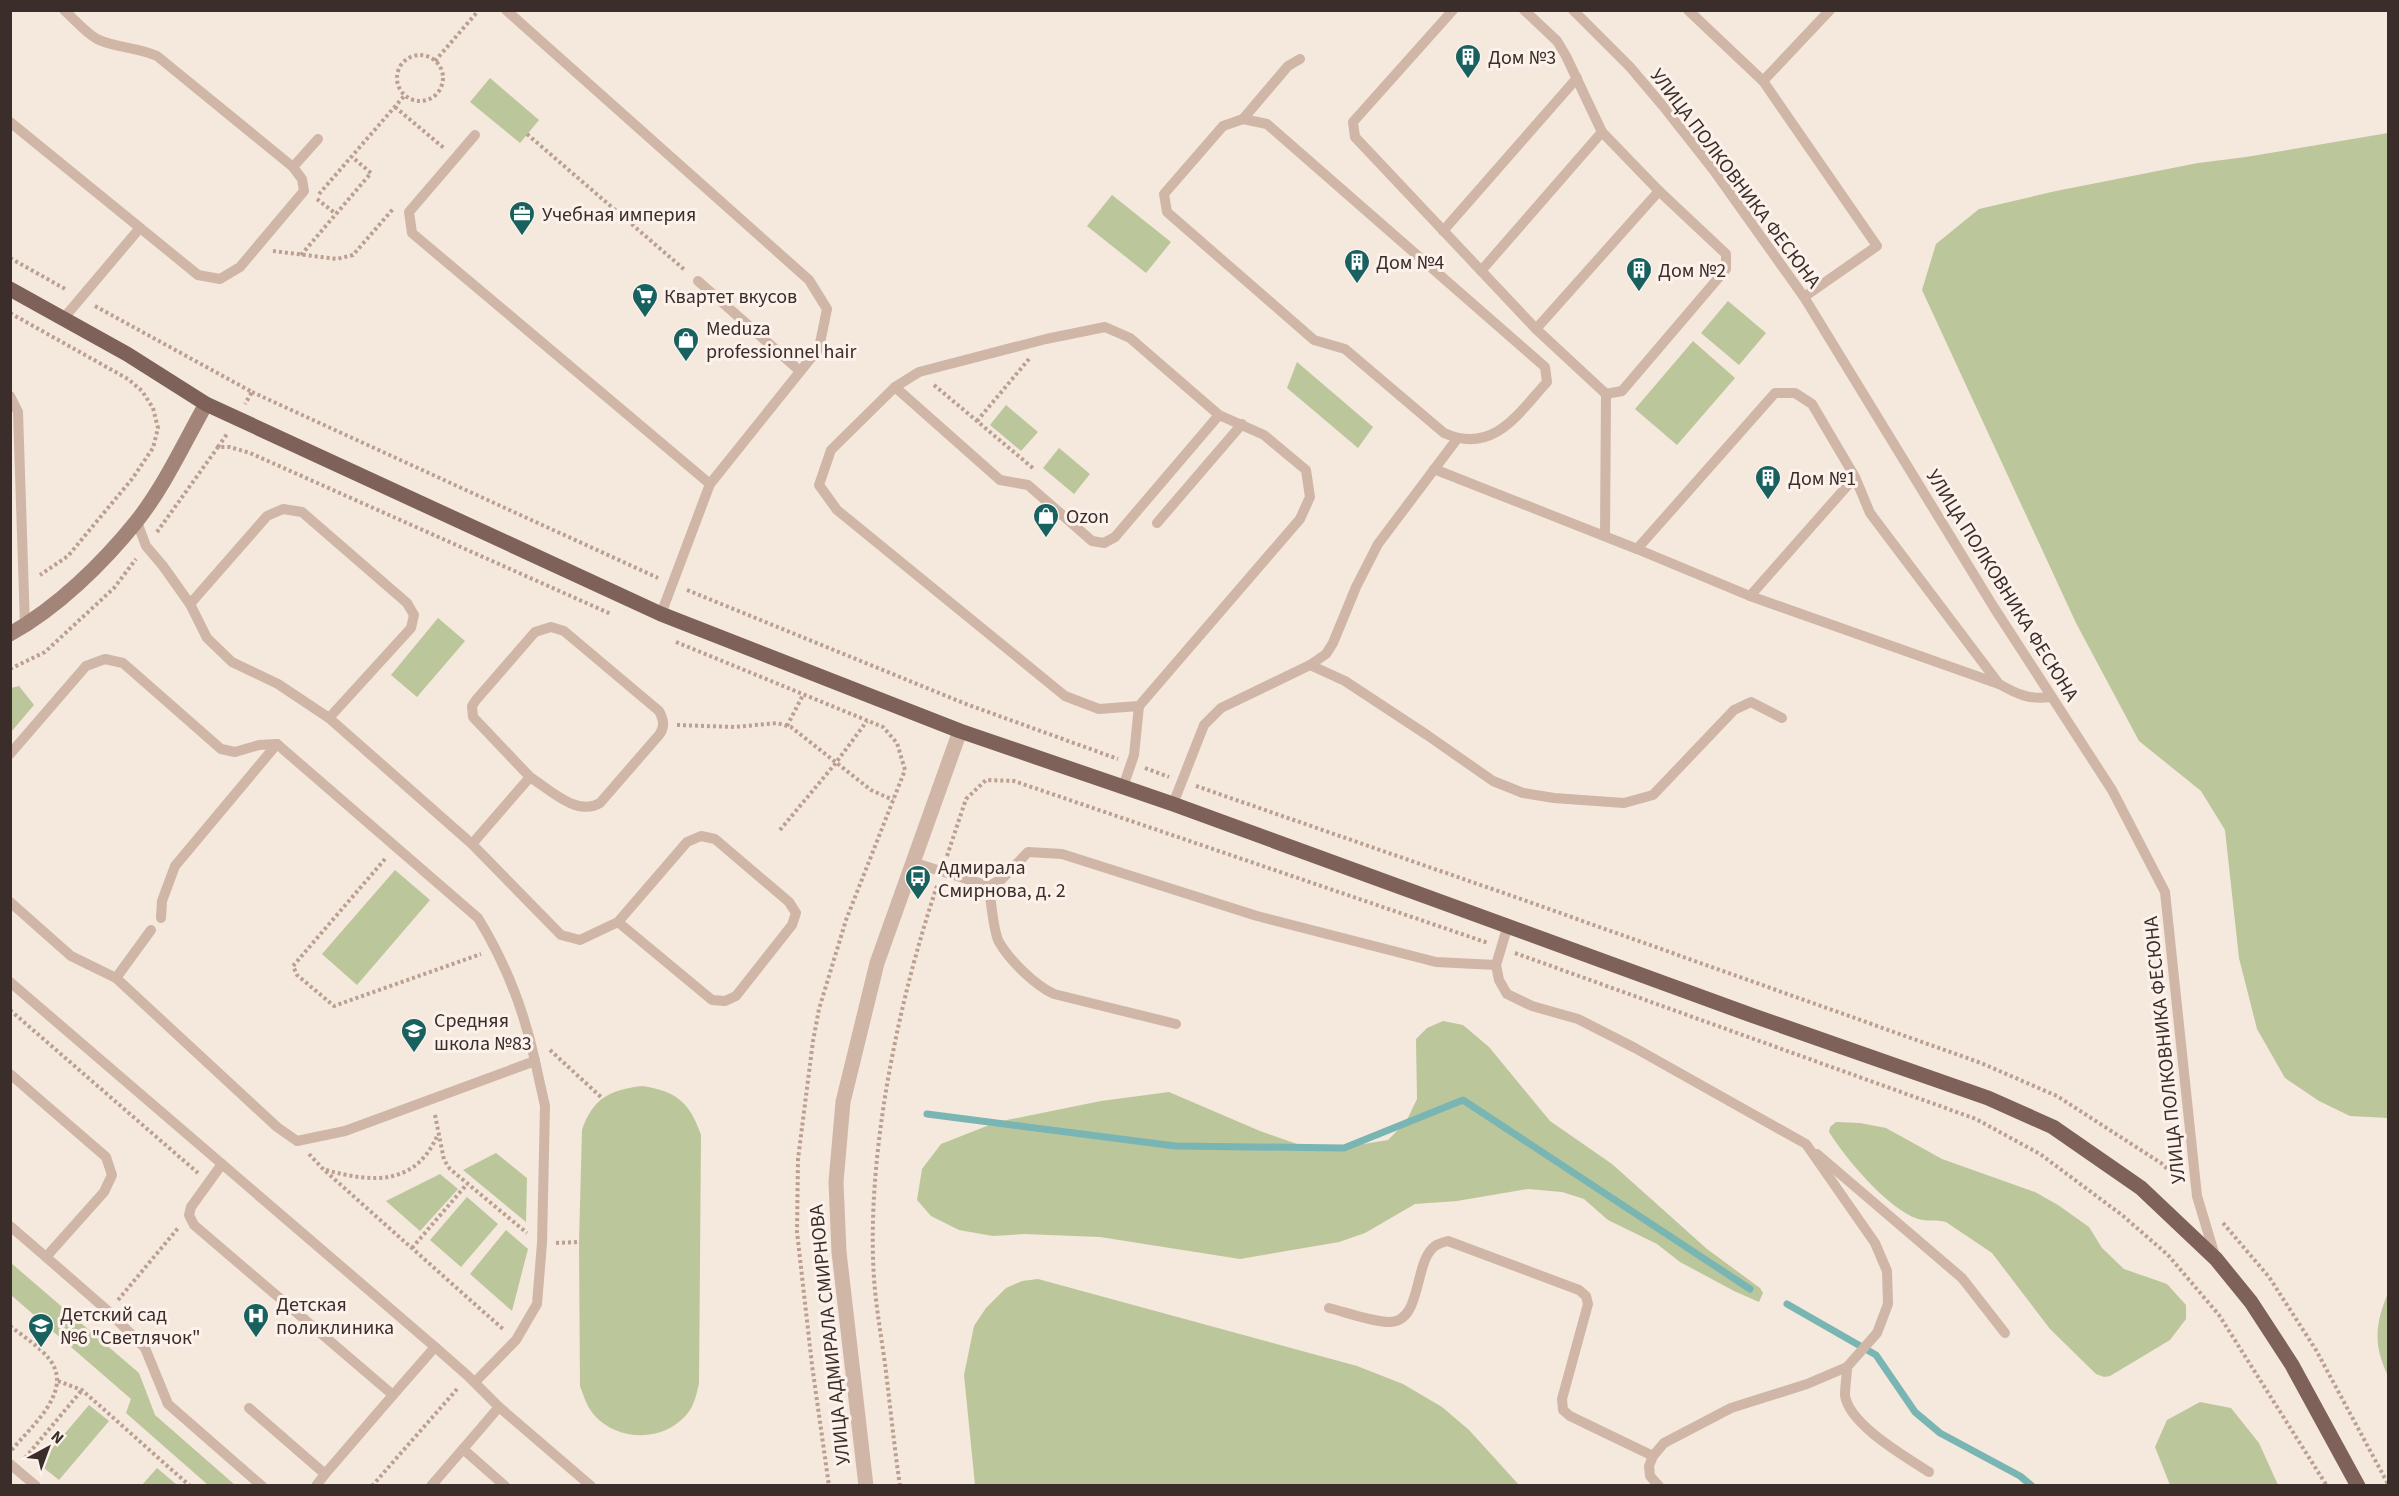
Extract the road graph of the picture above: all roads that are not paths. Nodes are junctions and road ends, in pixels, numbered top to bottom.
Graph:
1 (64, 10) edge
2 (506, 10) edge
3 (1453, 10) edge
4 (1524, 10) edge
5 (1574, 10) edge
6 (1688, 10) edge
7 (1830, 10) edge
8 (1300, 59) dead end
9 (1576, 78) junction
10 (1763, 81) junction
11 (1243, 119) junction
12 (10, 122) edge
13 (1602, 132) junction
14 (475, 135) dead end
15 (318, 139) dead end
16 (293, 167) junction
17 (1659, 191) junction
18 (139, 229) junction
19 (1443, 231) junction
20 (1481, 271) junction
21 (698, 281) road end
22 (10, 289) edge
23 (1804, 297) junction
24 (63, 319) junction
25 (1536, 329) junction
26 (800, 371) junction
27 (895, 387) junction
28 (1606, 394) junction
29 (10, 396) edge
30 (206, 404) junction
31 (1219, 416) junction
32 (1242, 424) junction
33 (1457, 439) junction
34 (1434, 469) junction
35 (1855, 477) junction
36 (710, 484) junction
37 (10, 490) edge
38 (20, 499) junction
39 (137, 522) junction
40 (1157, 523) dead end
41 (1605, 535) junction
42 (1637, 549) junction
43 (1750, 596) junction
44 (190, 604) junction
45 (661, 614) junction
46 (25, 626) junction
47 (10, 634) edge
48 (1310, 666) junction
49 (1999, 684) junction
50 (2050, 698) junction
51 (1139, 706) junction
52 (328, 718) junction
53 (1782, 718) dead end
54 (960, 731) junction
55 (277, 744) junction
56 (10, 754) edge
57 (530, 777) junction
58 (1123, 787) junction
59 (1173, 804) junction
60 (472, 844) junction
61 (912, 862) junction
62 (989, 886) junction
63 (10, 902) edge
64 (161, 918) dead end
65 (618, 922) junction
66 (1508, 925) junction
67 (150, 930) dead end
68 (1496, 965) junction
69 (116, 978) junction
70 (10, 982) edge
71 (1176, 1024) dead end
72 (535, 1061) junction
73 (10, 1074) edge
74 (1806, 1144) junction
75 (222, 1164) junction
76 (10, 1226) edge
77 (46, 1257) junction
78 (2216, 1259) junction
79 (1329, 1308) dead end
80 (2005, 1333) dead end
81 (435, 1347) junction
82 (1847, 1366) junction
83 (471, 1379) junction
84 (393, 1395) junction
85 (499, 1407) junction
86 (249, 1408) dead end
87 (463, 1449) junction
88 (1653, 1456) junction
89 (14, 1466) edge
90 (1929, 1472) dead end
91 (325, 1474) junction
92 (36, 1485) edge
93 (262, 1485) edge
94 (316, 1485) edge
95 (431, 1485) edge
96 (504, 1485) edge
97 (591, 1485) edge
98 (866, 1485) edge
99 (1659, 1485) edge
100 (2358, 1485) edge

1 - 16 lane
2 - 26 lane
3 - 19 lane
4 - 9 lane
5 - 23 lane, УЛИЦА ПОЛКОВНИКА ФЕСЮНА
6 - 10 lane
7 - 10 lane
8 - 11 lane
9 - 13 lane
9 - 19 lane
10 - 23 lane
11 - 33 lane
11 - 33 lane
12 - 18 lane
13 - 17 lane
13 - 20 lane
14 - 36 lane
15 - 16 lane
16 - 18 lane
17 - 25 lane
17 - 28 lane
18 - 24 lane
19 - 20 lane
20 - 25 lane
21 - 26 lane
22 - 24 main road
23 - 50 lane, УЛИЦА ПОЛКОВНИКА ФЕСЮНА
24 - 30 main road
25 - 28 lane
26 - 36 lane
27 - 31 lane
27 - 31 lane
27 - 51 lane
28 - 41 lane
29 - 38 lane
30 - 39 main road
30 - 45 main road
31 - 32 lane
32 - 40 lane
32 - 51 lane
33 - 34 lane
34 - 41 lane
34 - 48 lane
35 - 42 lane
35 - 43 lane
35 - 49 lane
36 - 45 lane
37 - 38 lane
38 - 46 lane
39 - 44 lane
39 - 46 main road
41 - 42 lane
42 - 43 lane
43 - 49 lane
44 - 52 lane
44 - 52 lane
45 - 54 main road
46 - 47 main road
48 - 53 lane
48 - 59 lane
49 - 50 lane
50 - 78 lane, УЛИЦА ПОЛКОВНИКА ФЕСЮНА
51 - 58 lane
52 - 60 lane
54 - 58 main road
54 - 61 street, УЛИЦА АДМИРАЛА СМИРНОВА
55 - 56 lane
55 - 64 lane
55 - 72 lane
57 - 57 lane
57 - 60 lane
58 - 59 main road
59 - 66 main road
60 - 65 lane
61 - 62 lane
61 - 98 street, УЛИЦА АДМИРАЛА СМИРНОВА
62 - 68 lane
62 - 71 lane
63 - 69 lane
65 - 65 lane
66 - 68 lane
66 - 78 main road
67 - 69 lane
68 - 74 lane
69 - 72 lane
70 - 75 lane
72 - 83 lane
73 - 77 lane
74 - 80 lane
74 - 82 lane
75 - 81 lane
75 - 84 lane
76 - 77 lane
77 - 93 lane
78 - 100 main road
79 - 88 lane
81 - 83 lane
81 - 84 lane
82 - 88 lane
82 - 90 lane
83 - 85 lane
84 - 91 lane
85 - 87 lane
85 - 97 lane
86 - 91 lane
87 - 95 lane
87 - 96 lane
88 - 99 lane
89 - 92 lane
91 - 94 lane

